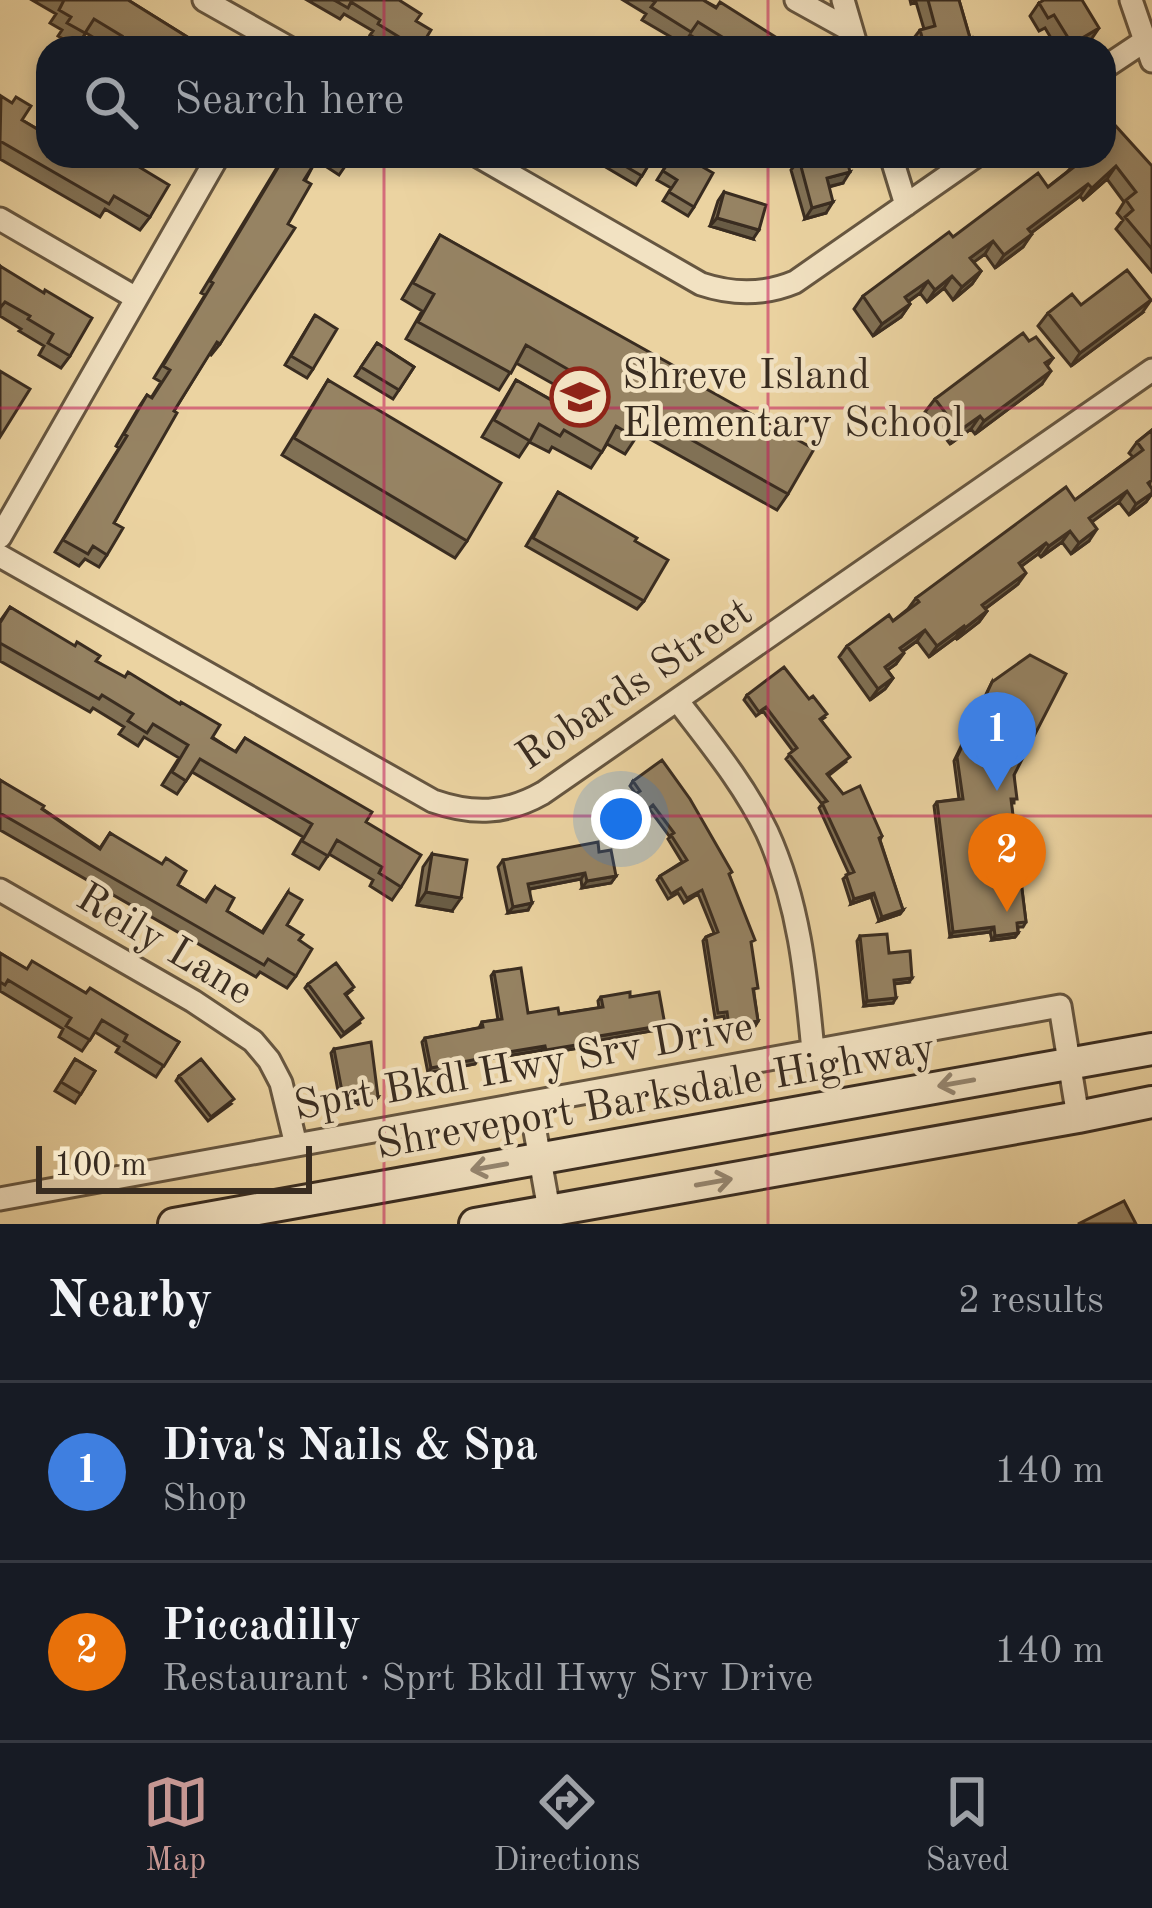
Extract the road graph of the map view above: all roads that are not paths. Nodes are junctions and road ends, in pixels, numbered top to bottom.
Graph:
1 (204, 0) edge
2 (796, 0) edge
3 (843, 0) edge
4 (1131, 0) edge
5 (265, 36) edge
6 (849, 36) edge
7 (854, 36) edge
8 (1148, 51) edge
9 (1116, 63) edge
10 (211, 168) edge
11 (499, 168) edge
12 (895, 168) edge
13 (959, 168) edge
14 (906, 205) junction
15 (0, 219) edge
16 (136, 298) junction
17 (1152, 370) edge
18 (0, 537) edge
19 (0, 556) edge
20 (677, 700) junction
21 (0, 890) edge
22 (1152, 1049) edge
23 (813, 1051) junction
24 (1071, 1063) junction
25 (1152, 1102) edge
26 (530, 1103) junction
27 (1078, 1117) junction
28 (296, 1145) junction
29 (540, 1158) junction
30 (0, 1199) edge
31 (549, 1210) junction
32 (174, 1224) edge
33 (475, 1224) edge

1 - 5 street
2 - 6 street
3 - 7 street
4 - 8 street
8 - 9 street
10 - 16 street
11 - 14 street
12 - 14 street
13 - 14 street
15 - 16 street
16 - 18 street
17 - 20 street, Robards Street
19 - 20 street, Robards Street
20 - 23 street
21 - 28 street, Reily Lane
22 - 24 main road, Shreveport Barksdale Highway
23 - 24 street, Sprt Bkdl Hwy Srv Drive
23 - 26 street, Sprt Bkdl Hwy Srv Drive
24 - 27 street
24 -> 29 main road, Shreveport Barksdale Highway
25 - 27 main road
26 - 28 street, Sprt Bkdl Hwy Srv Drive
26 - 29 street
31 -> 27 main road
28 - 30 street, Sprt Bkdl Hwy Srv Drive
29 - 31 street
29 -> 32 main road, Shreveport Barksdale Highway
31 - 33 main road

